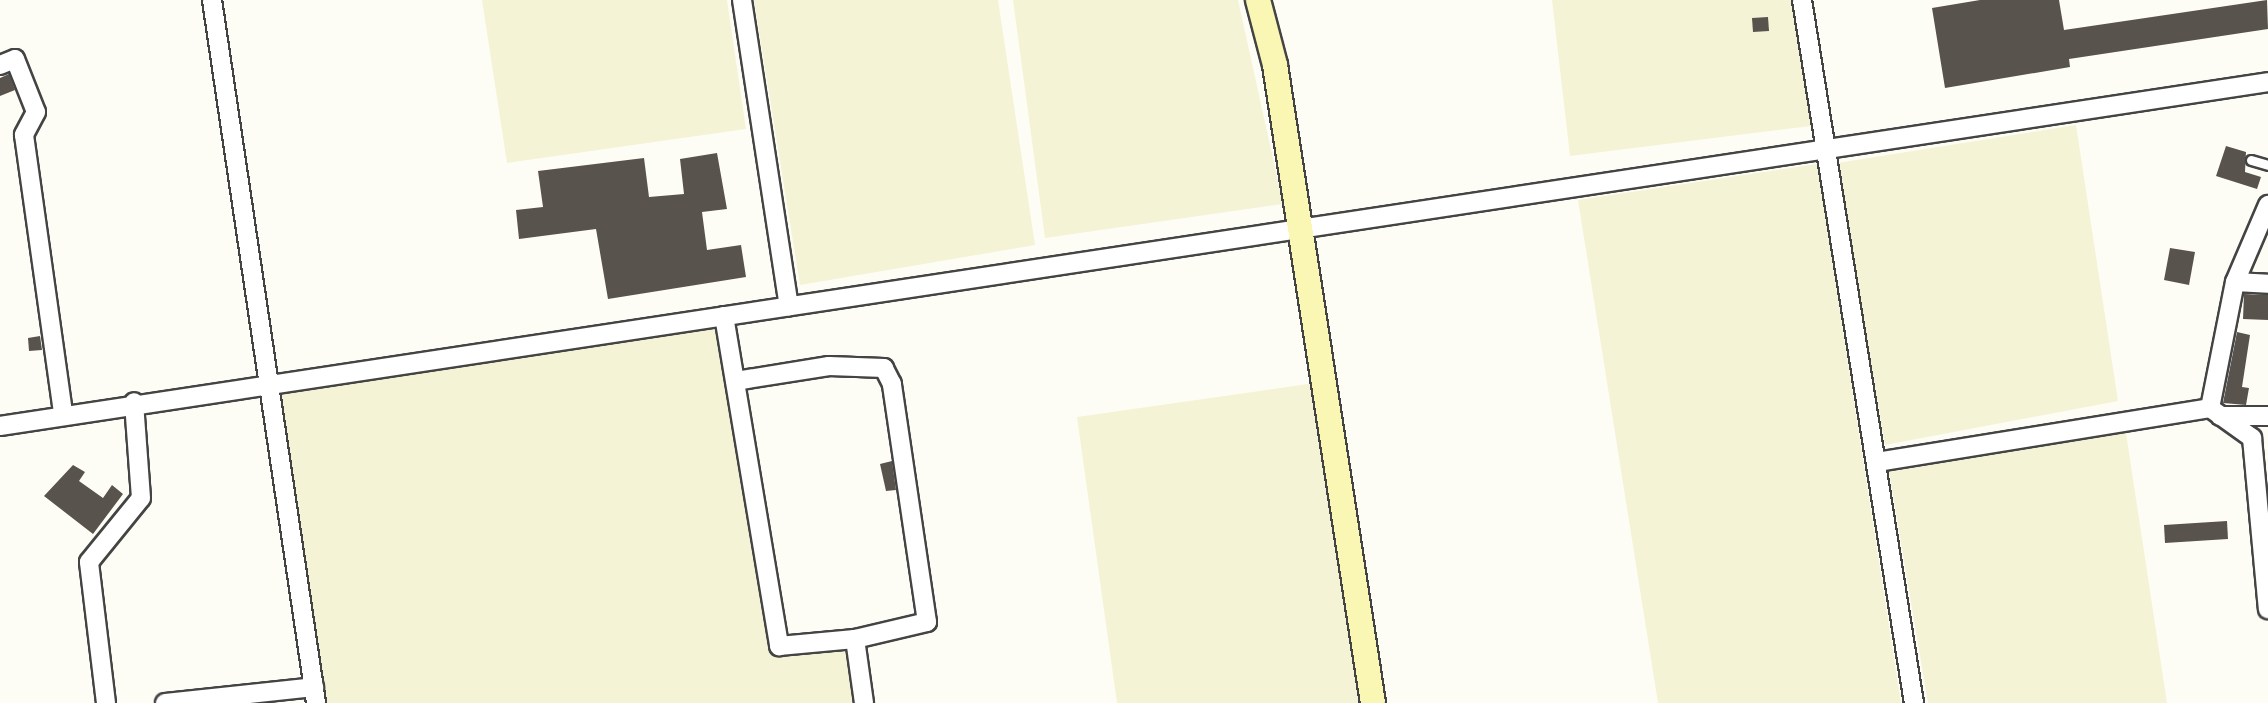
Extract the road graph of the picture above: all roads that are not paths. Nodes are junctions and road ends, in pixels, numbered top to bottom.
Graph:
1 (212, 0) edge
2 (742, 0) edge
3 (1258, 0) edge
4 (1802, 0) edge
5 (0, 65) edge
6 (2268, 82) edge
7 (1825, 148) junction
8 (2251, 160) dead end
9 (2268, 165) edge
10 (2265, 215) edge
11 (1300, 229) junction
12 (2235, 282) junction
13 (2268, 284) edge
14 (789, 306) junction
15 (724, 316) junction
16 (735, 381) junction
17 (266, 385) junction
18 (134, 402) junction
19 (2215, 412) junction
20 (63, 414) junction
21 (2268, 416) edge
22 (0, 426) edge
23 (1877, 462) junction
24 (2268, 609) edge
25 (855, 639) junction
26 (315, 695) edge
27 (106, 703) edge
28 (165, 703) edge
29 (864, 703) edge
30 (1373, 703) edge
31 (1914, 703) edge

1 - 17 street
2 - 14 street
3 - 11 street
4 - 7 street
5 - 20 street
6 - 7 street
7 - 11 street
7 - 23 street
8 - 9 lane
10 - 12 street
11 - 14 street
11 - 30 street
12 - 13 street
12 - 19 street
14 - 15 street
15 - 16 street
15 - 17 street
16 - 25 street
16 - 25 street
17 - 18 street
17 - 26 street
18 - 20 street
18 - 27 street
19 - 21 street
19 - 23 street
19 - 24 street
20 - 22 street
23 - 31 street
25 - 29 street
26 - 28 street

